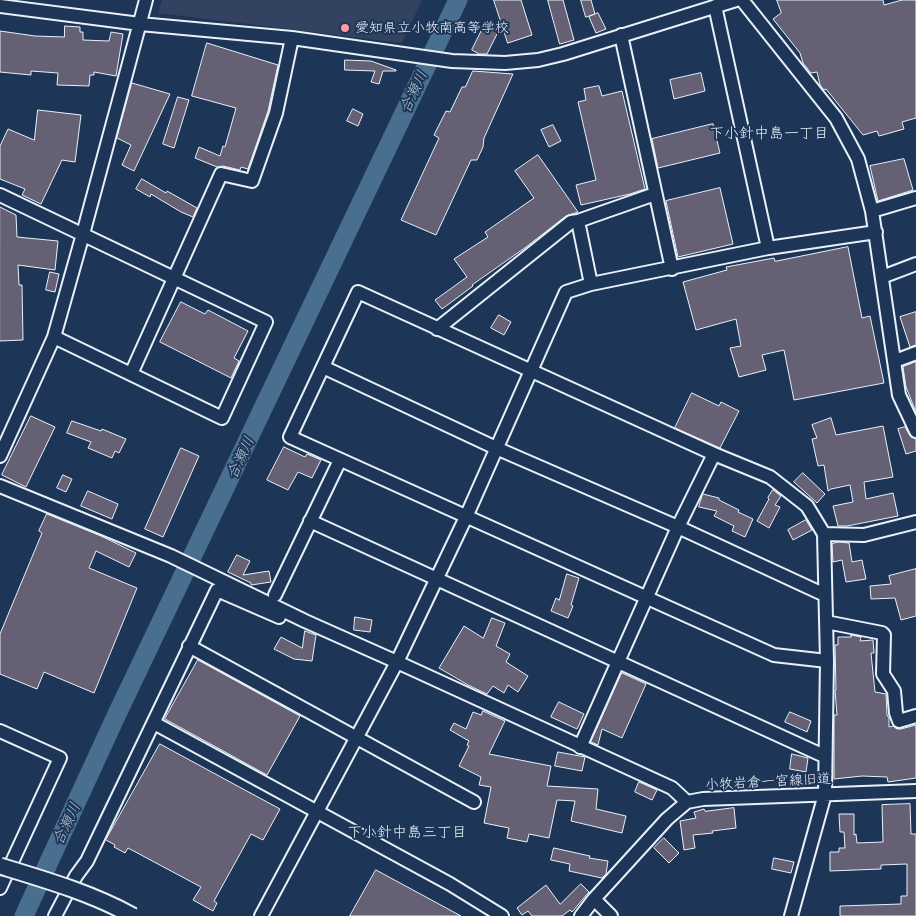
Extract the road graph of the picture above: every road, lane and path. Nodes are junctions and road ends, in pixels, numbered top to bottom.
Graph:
1 (146, 0) edge
2 (736, 0) edge
3 (742, 0) edge
4 (0, 6) edge
5 (46, 6) edge
6 (714, 6) junction
7 (140, 24) junction
8 (621, 36) junction
9 (292, 38) junction
10 (0, 194) edge
11 (655, 194) junction
12 (916, 198) edge
13 (872, 210) junction
14 (578, 221) junction
15 (876, 232) junction
16 (83, 234) junction
17 (768, 248) junction
18 (916, 264) edge
19 (672, 268) junction
20 (175, 277) junction
21 (882, 277) junction
22 (591, 284) junction
23 (437, 329) junction
24 (54, 337) junction
25 (916, 353) edge
26 (895, 361) junction
27 (324, 367) junction
28 (530, 372) junction
29 (130, 374) junction
30 (916, 431) edge
31 (496, 448) junction
32 (714, 454) junction
33 (0, 456) edge
34 (340, 460) junction
35 (0, 486) edge
36 (466, 517) junction
37 (310, 521) junction
38 (916, 522) edge
39 (678, 527) junction
40 (824, 534) junction
41 (436, 579) junction
42 (275, 595) dead end
43 (825, 595) junction
44 (647, 598) junction
45 (305, 621) junction
46 (826, 622) junction
47 (189, 646) junction
48 (827, 661) junction
49 (398, 662) junction
50 (617, 662) junction
51 (916, 716) edge
52 (154, 722) junction
53 (0, 731) edge
54 (358, 737) junction
55 (580, 747) junction
56 (824, 756) junction
57 (916, 791) edge
58 (825, 794) junction
59 (474, 802) dead end
60 (687, 802) junction
61 (318, 813) junction
62 (0, 866) edge
63 (0, 888) edge
64 (594, 899) junction
65 (55, 916) edge
66 (133, 916) edge
67 (261, 916) edge
68 (502, 916) edge
69 (581, 916) edge
70 (611, 916) edge
71 (791, 916) edge

1 - 7 street
2 - 6 street
3 - 13 street
4 - 5 street
5 - 7 street
6 - 8 street
6 - 17 street
7 - 9 street
7 - 16 street
8 - 9 street
8 - 11 street
9 - 20 street
10 - 16 street
11 - 14 street
11 - 19 street
12 - 13 street
13 - 15 street
14 - 22 street
14 - 23 street
15 - 17 street
15 - 21 street
16 - 20 street
16 - 24 street
17 - 19 street
18 - 21 street
19 - 22 street
20 - 29 street
20 - 29 street
21 - 26 street
22 - 28 street
23 - 27 street
23 - 28 street
24 - 29 street
24 - 33 street
25 - 26 street
26 - 30 street
27 - 31 street
27 - 34 street
28 - 31 street
28 - 32 street
31 - 36 street
31 - 39 street
32 - 39 street
32 - 40 street
34 - 36 street
34 - 37 street
35 - 45 street
36 - 41 street
36 - 44 street
37 - 41 street
37 - 42 street
38 - 40 street
39 - 43 street
39 - 44 street
40 - 43 street
41 - 49 street
41 - 50 street
43 - 46 street
44 - 48 street
44 - 50 street
45 - 47 street
45 - 49 street
46 - 48 street
46 - 51 street
47 - 52 street
47 - 54 street
48 - 56 street
49 - 54 street
49 - 55 street
50 - 55 street
50 - 56 street
52 - 61 street
52 - 65 street
53 - 63 street
54 - 59 street
54 - 61 street
55 - 60 street
56 - 58 street
57 - 58 street, 小牧岩倉一宮線旧道
58 - 60 street, 小牧岩倉一宮線旧道
58 - 71 street
60 - 64 street, 小牧岩倉一宮線旧道
61 - 67 street
61 - 68 street
62 - 66 main road, bridge
64 - 69 street, 小牧岩倉一宮線旧道
64 - 70 street

